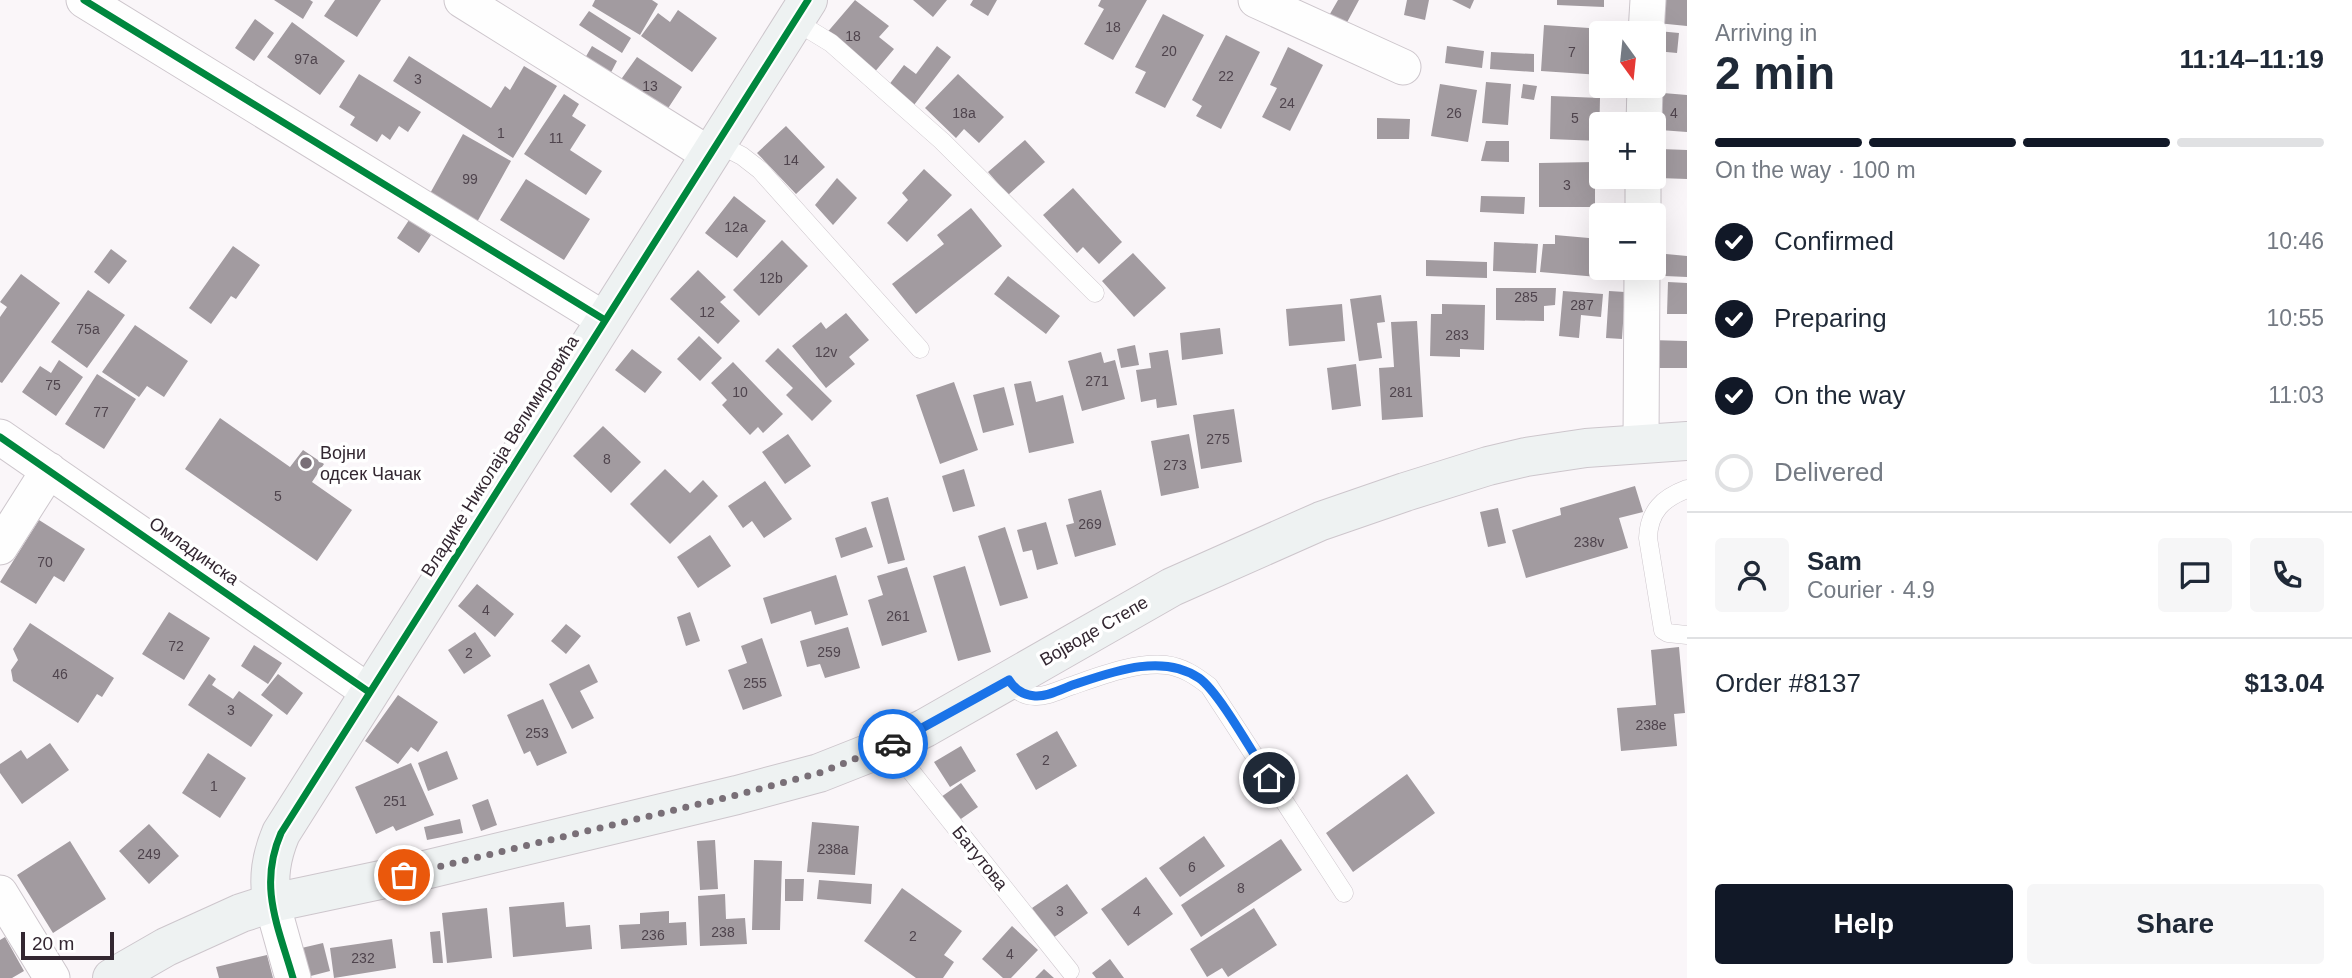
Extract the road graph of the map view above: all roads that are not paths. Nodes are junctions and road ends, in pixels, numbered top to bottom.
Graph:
1 (84, 0) edge
2 (462, 0) edge
3 (1256, 0) edge
4 (1647, 0) edge
5 (802, 10) edge
6 (1646, 21) edge
7 (1403, 67) dead end
8 (713, 149) junction
9 (1642, 280) edge
10 (1095, 293) dead end
11 (605, 320) junction
12 (920, 349) dead end
13 (0, 436) edge
14 (1687, 441) edge
15 (1641, 442) junction
16 (49, 470) junction
17 (1687, 489) edge
18 (0, 547) edge
19 (1687, 635) edge
20 (1009, 680) junction
21 (369, 692) junction
22 (890, 746) junction
23 (1344, 892) dead end
24 (0, 893) edge
25 (272, 903) junction
26 (1070, 971) dead end
27 (52, 978) edge
28 (112, 978) edge
29 (293, 978) edge

1 - 11 street
2 - 8 street
3 - 7 street
4 - 6 street
5 - 8 main road, Владике Николаја Велимировића
5 - 10 lane, Владике Николаја Велимировића
8 - 11 main road, Владике Николаја Велимировића
8 - 12 lane
9 - 15 street
11 - 21 main road, Владике Николаја Велимировића
13 - 16 street, Омладинска
14 - 15 main road, Војводе Степе
15 - 20 main road, Војводе Степе
16 - 18 street
16 - 21 street, Омладинска
17 - 19 lane
20 - 22 main road, Војводе Степе
20 - 23 lane
21 - 25 main road, Владике Николаја Велимировића
22 - 25 main road, Војводе Степе
22 - 26 lane, Батутова
24 - 27 street
25 - 28 main road, Војводе Степе
25 - 29 street

